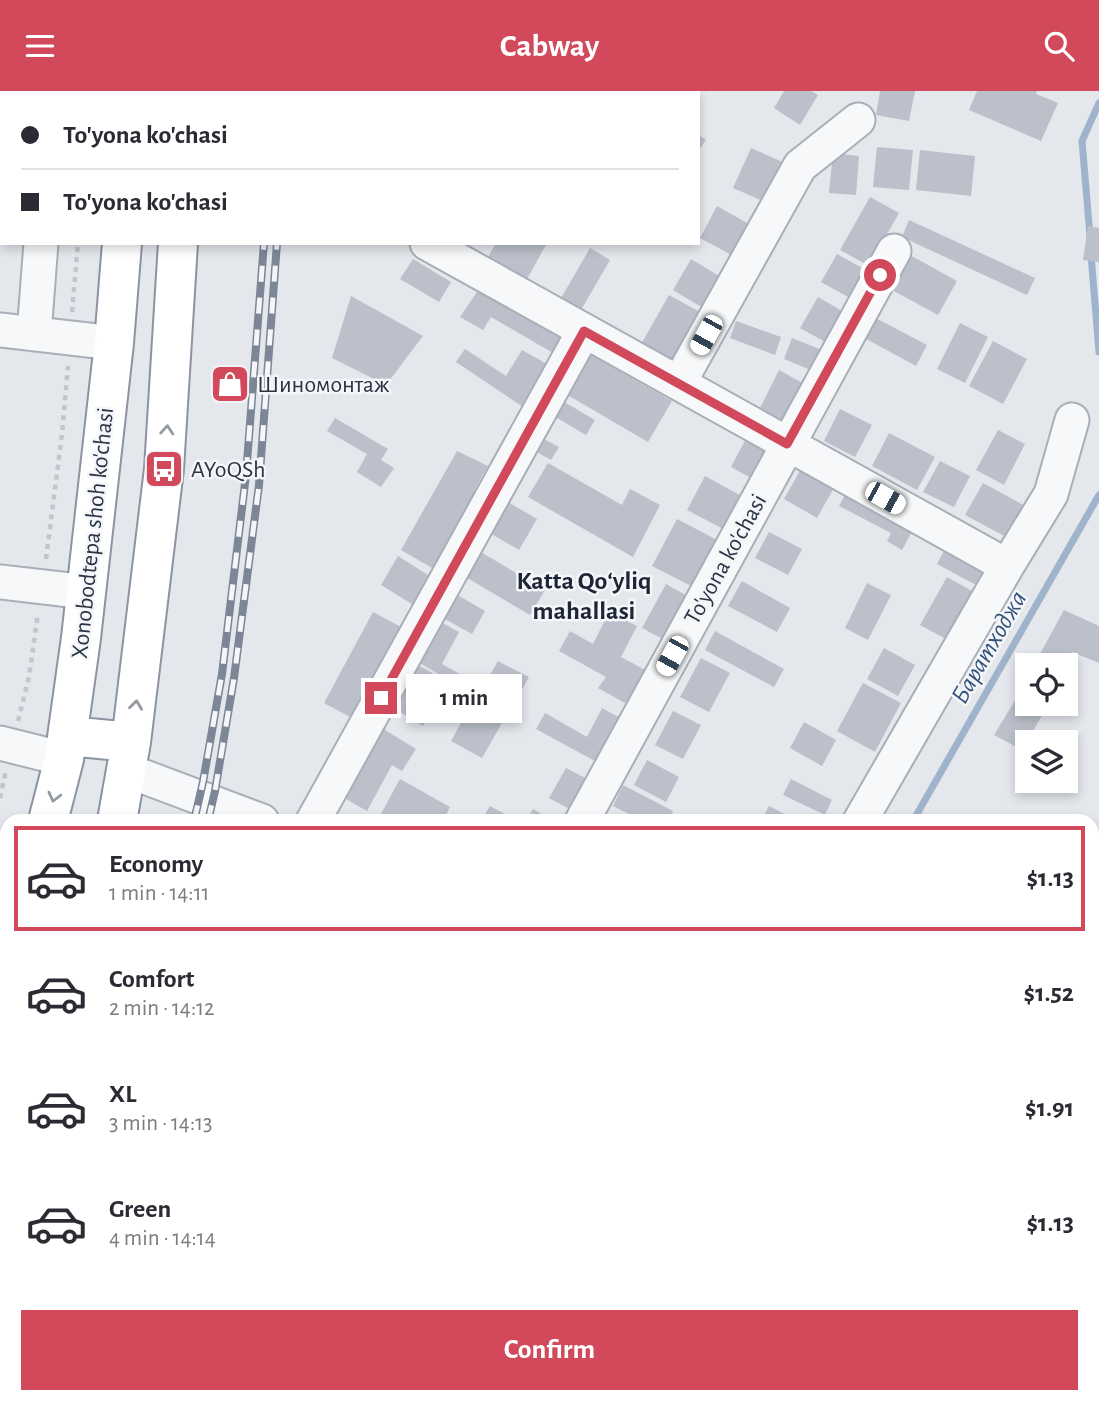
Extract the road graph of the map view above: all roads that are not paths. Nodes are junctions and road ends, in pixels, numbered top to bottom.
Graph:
1 (858, 120) dead end
2 (41, 245) edge
3 (122, 245) edge
4 (178, 245) edge
5 (431, 245) edge
6 (894, 251) dead end
7 (0, 330) edge
8 (584, 331) junction
9 (34, 334) junction
10 (114, 343) junction
11 (678, 383) junction
12 (1072, 420) dead end
13 (787, 444) junction
14 (1007, 566) junction
15 (0, 582) edge
16 (87, 592) junction
17 (6, 744) edge
18 (66, 748) junction
19 (129, 756) junction
20 (50, 814) edge
21 (118, 814) edge
22 (248, 814) edge
23 (317, 814) edge
24 (586, 814) edge
25 (864, 814) edge

1 - 11 street
2 - 9 street
3 - 10 highway, Xonobodtepa shoh ko'chasi
19 -> 4 highway
5 - 8 street
6 - 13 street, To'yona ko'chasi
7 - 9 street
8 - 11 street
8 - 23 street
9 - 10 street
10 - 16 highway, Xonobodtepa shoh ko'chasi
11 - 13 street
12 - 14 street
13 - 14 street
13 - 24 street, To'yona ko'chasi
14 - 25 street
15 - 16 street
16 - 18 highway, Xonobodtepa shoh ko'chasi
17 - 18 street
18 - 19 highway
18 -> 20 highway, Xonobodtepa shoh ko'chasi
19 - 21 highway
19 - 22 street

